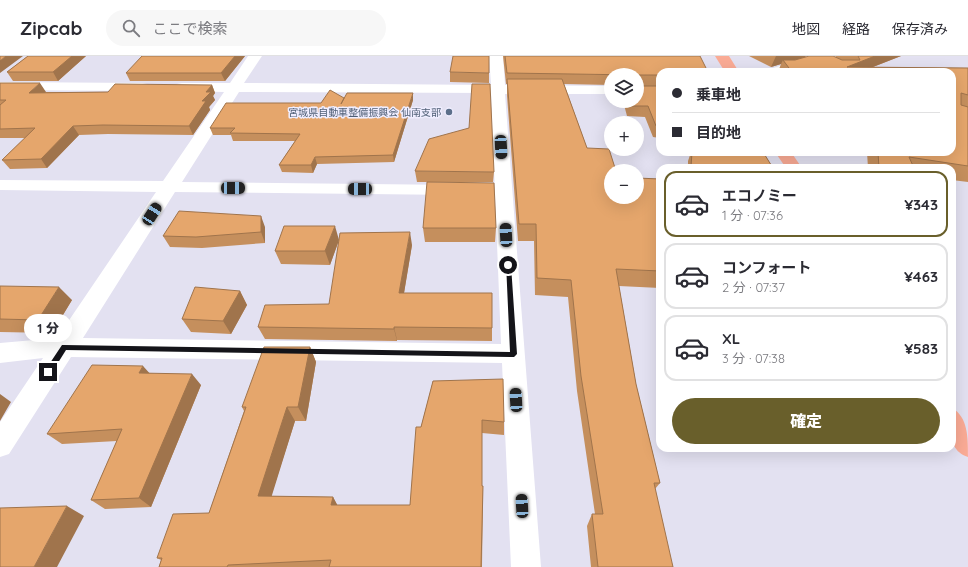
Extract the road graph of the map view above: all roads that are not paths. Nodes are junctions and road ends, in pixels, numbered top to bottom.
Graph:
1 (255, 56) edge
2 (496, 56) edge
3 (722, 56) edge
4 (820, 57) edge
5 (730, 68) edge
6 (786, 68) edge
7 (837, 68) edge
8 (11, 74) edge
9 (0, 82) edge
10 (0, 86) edge
11 (156, 87) edge
12 (172, 87) edge
13 (234, 87) junction
14 (498, 89) junction
15 (604, 90) edge
16 (0, 185) edge
17 (169, 187) junction
18 (488, 190) junction
19 (64, 347) junction
20 (0, 353) edge
21 (514, 354) junction
22 (956, 426) edge
23 (0, 444) edge
24 (968, 446) edge
25 (526, 567) edge

1 - 13 street
2 - 14 street
3 - 5 main road
4 - 6 street
4 - 7 street
8 - 9 street
10 - 11 street
12 - 13 street
13 - 14 street
13 - 17 street
14 - 15 street
14 - 18 street
16 - 17 street
17 - 18 street
17 - 19 street
18 - 21 street
19 - 20 street
19 - 21 street
19 - 23 street
21 - 25 street
22 - 24 main road

